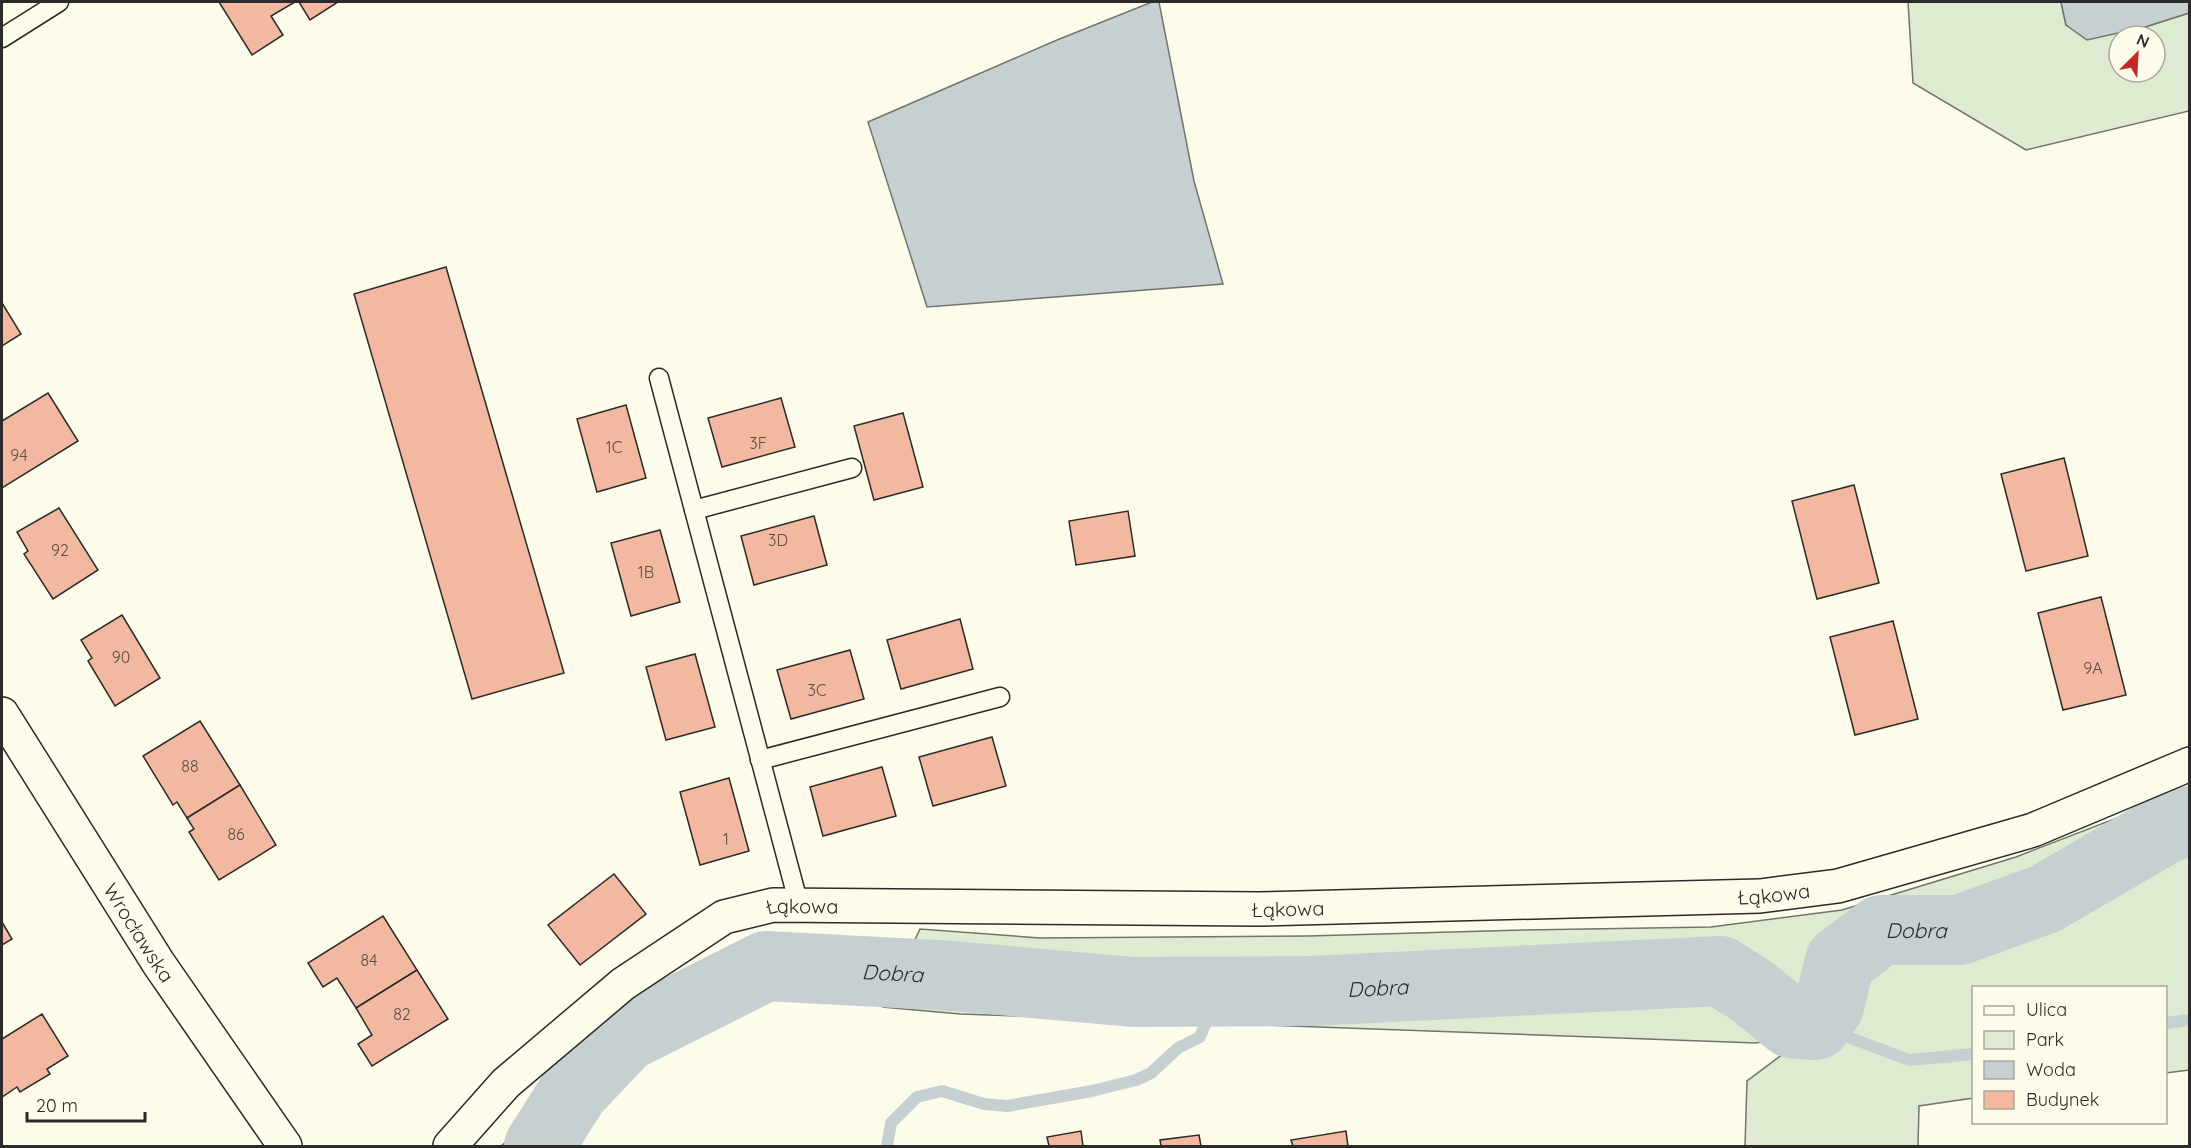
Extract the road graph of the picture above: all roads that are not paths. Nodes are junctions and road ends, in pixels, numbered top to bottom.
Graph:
1 (59, 2) edge
2 (2, 38) edge
3 (659, 378) dead end
4 (852, 468) dead end
5 (694, 510) junction
6 (1000, 697) dead end
7 (2, 714) edge
8 (760, 760) junction
9 (2190, 764) edge
10 (799, 905) junction
11 (285, 1146) edge
12 (450, 1146) edge

1 - 2 lane
3 - 5 lane
4 - 5 lane
5 - 8 lane
6 - 8 lane
7 - 11 street, Wrocławska
8 - 10 lane
9 - 10 street, Łąkowa
10 - 12 street, Łąkowa

